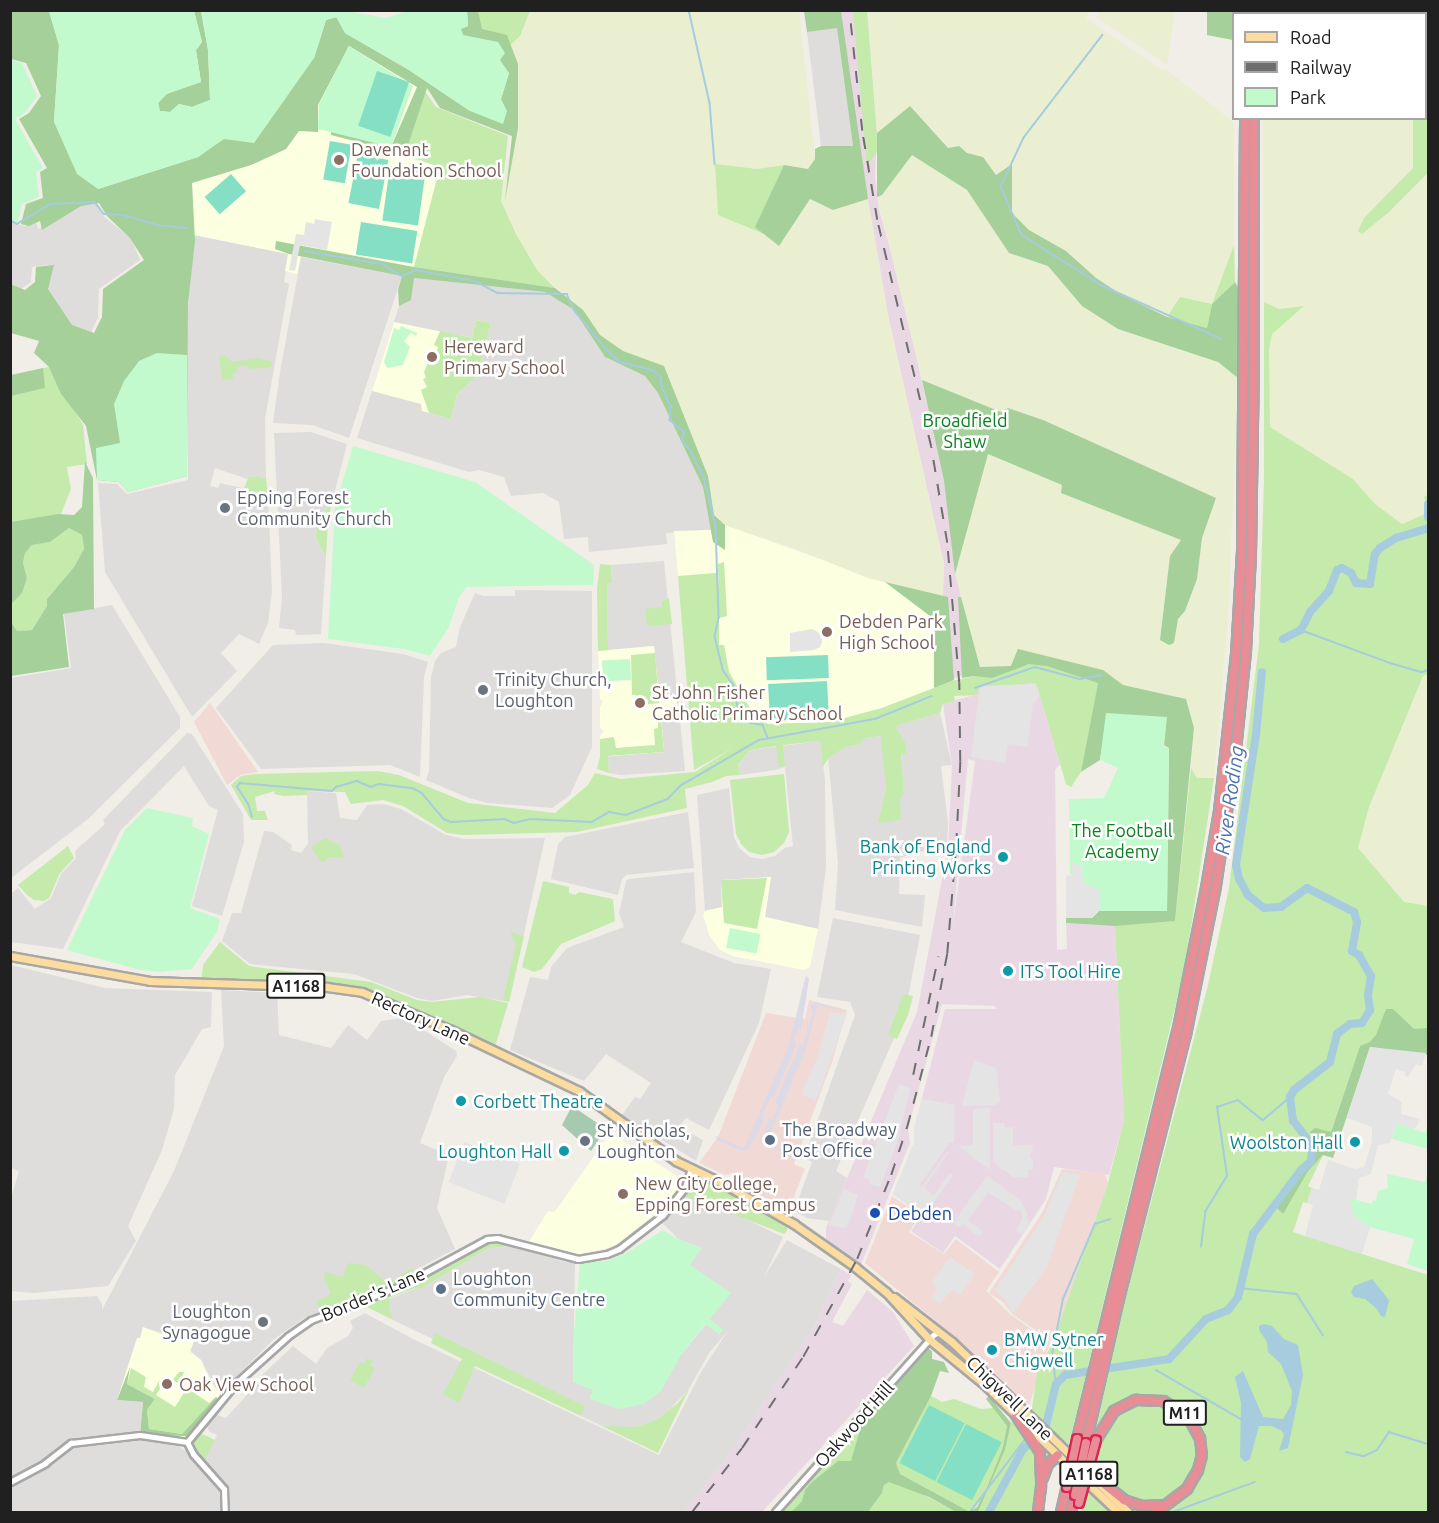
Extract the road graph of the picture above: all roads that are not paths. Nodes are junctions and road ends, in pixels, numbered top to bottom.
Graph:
1 (1245, 120) edge
2 (1254, 120) edge
3 (10, 956) edge
4 (694, 1170) junction
5 (886, 1292) junction
6 (934, 1335) junction
7 (1101, 1357) junction
8 (1097, 1378) junction
9 (1016, 1415) joint
10 (1033, 1430) junction
11 (1043, 1440) junction
12 (188, 1442) junction
13 (1062, 1454) junction
14 (1082, 1467) junction
15 (10, 1482) edge
16 (1041, 1487) junction
17 (1077, 1499) junction
18 (1164, 1505) junction
19 (225, 1512) edge
20 (775, 1512) edge
21 (1038, 1512) edge
22 (1061, 1512) edge
23 (1071, 1512) edge
24 (1077, 1512) edge
25 (1118, 1512) edge
26 (1128, 1512) edge
27 (1156, 1512) edge

1 - 7 highway, M11
2 - 7 highway, M11
3 - 4 main road, Rectory Lane / A1168
4 - 5 main road, Chigwell Lane / A1168
4 - 12 street, Border's Lane
5 - 6 main road, Chigwell Lane / A1168
5 - 6 main road, Chigwell Lane / A1168
6 - 9 main road, Chigwell Lane / A1168
6 - 10 main road, Chigwell Lane / A1168
6 - 20 street, Oakwood Hill
7 - 8 highway, M11
8 - 17 highway, M11, bridge
8 - 22 highway, M11, bridge
9 - 10 highway
10 - 11 highway
10 - 11 main road, Chigwell Lane / A1168
11 - 13 main road, Chigwell Lane / A1168
11 - 16 highway
12 - 15 street
12 - 19 street
13 - 14 main road, Chigwell Lane / A1168
13 - 16 highway
13 - 25 main road, Chigwell Lane / A1168
14 - 18 highway
14 - 26 main road, Chigwell Lane / A1168
16 - 21 highway
17 - 18 highway, M11, bridge
17 - 23 highway, M11
17 - 24 highway, M11
18 - 27 highway, M11

